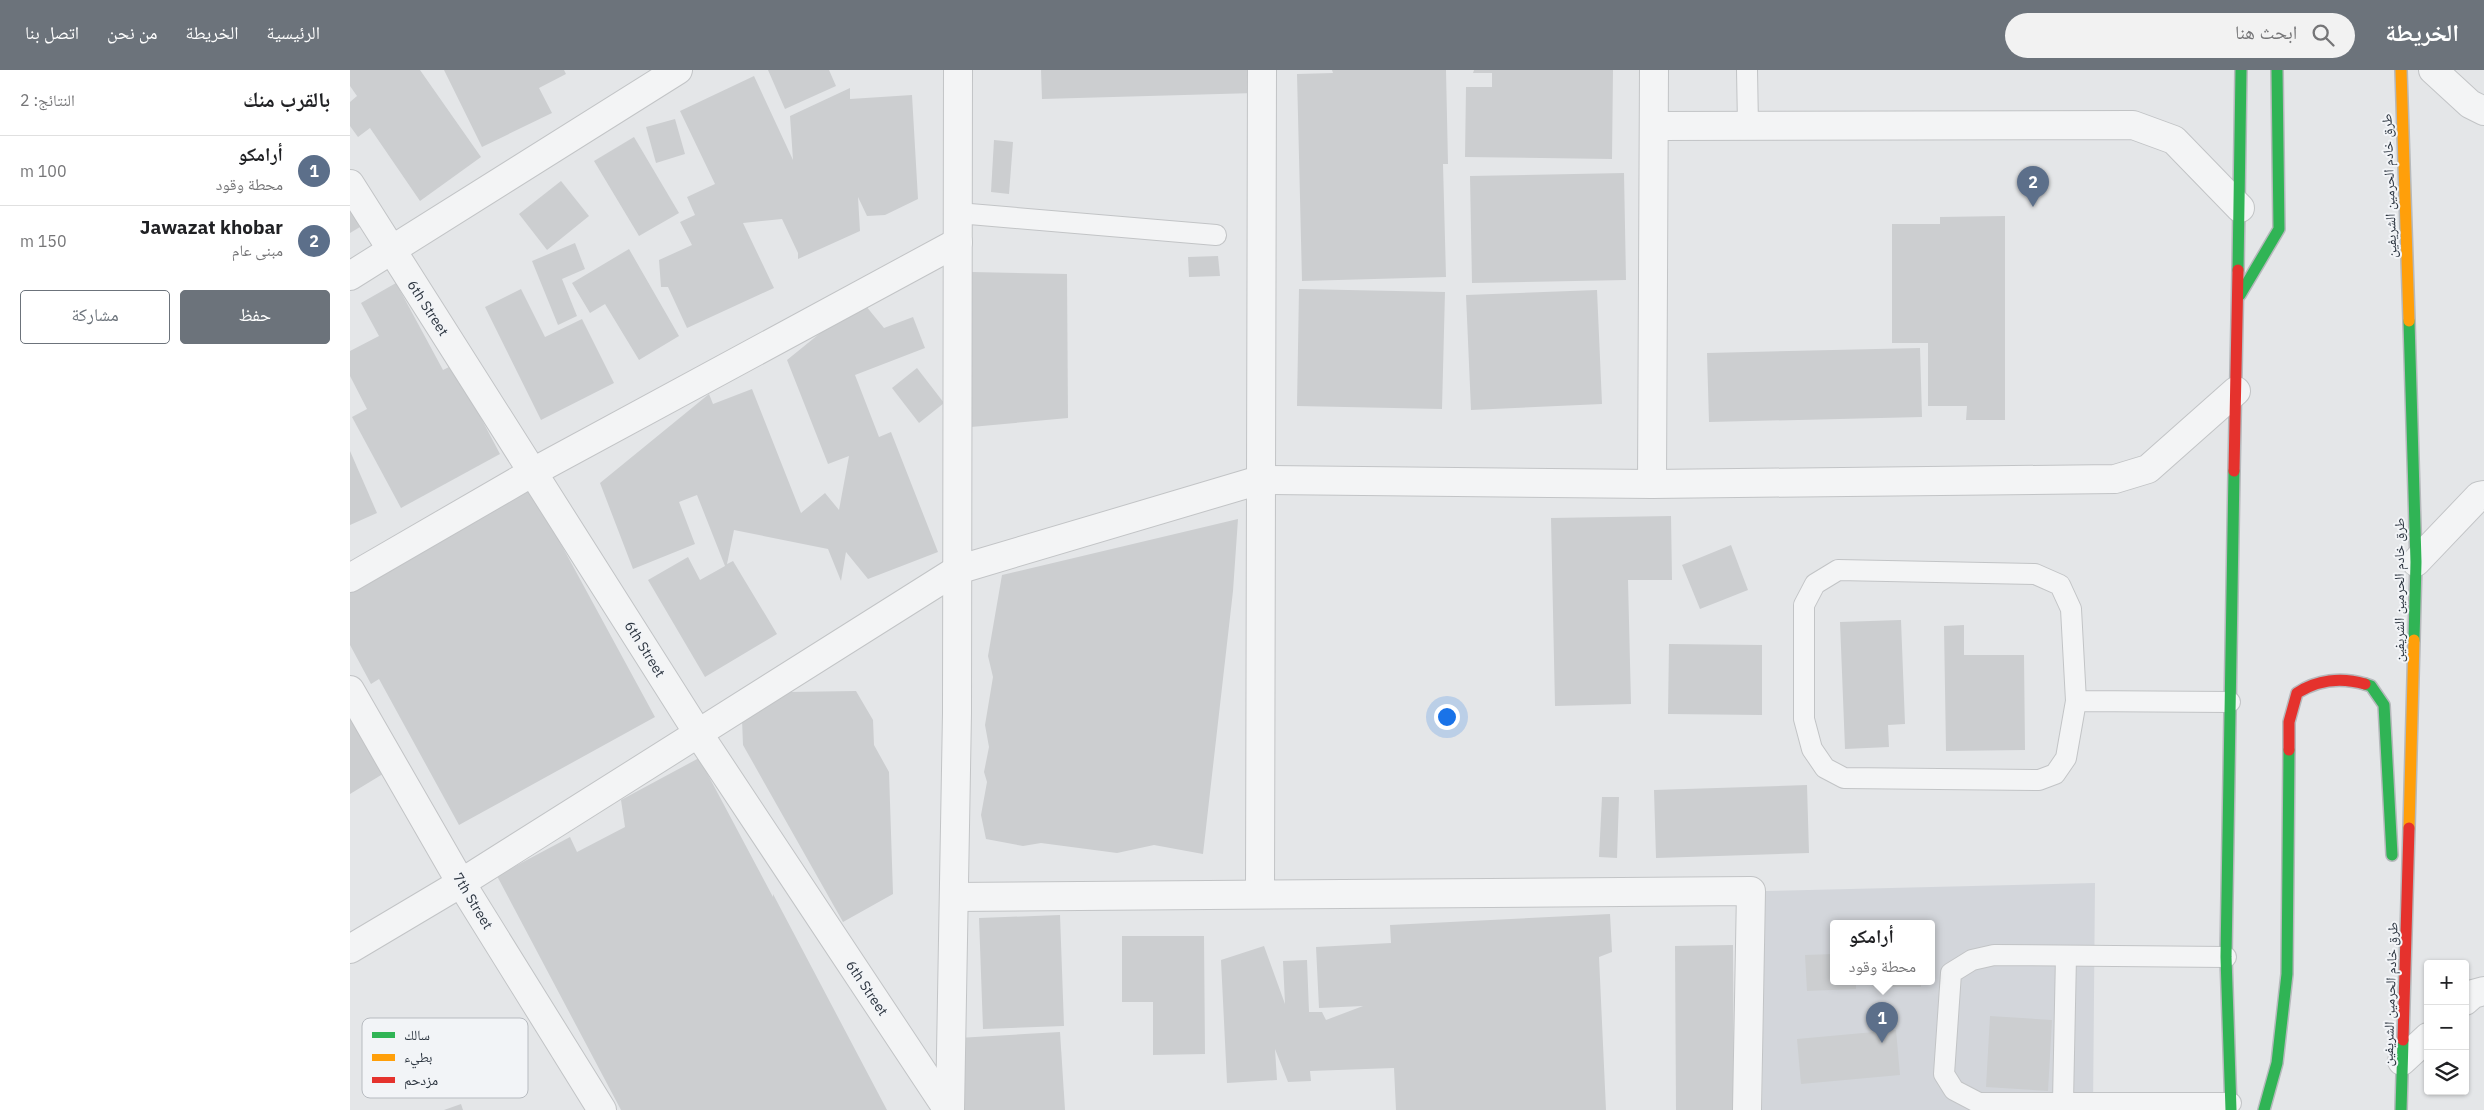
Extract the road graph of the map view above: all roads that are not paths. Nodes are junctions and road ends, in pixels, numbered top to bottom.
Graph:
1 (678, 70) edge
2 (958, 70) edge
3 (1262, 70) edge
4 (1654, 70) edge
5 (1747, 70) edge
6 (2241, 70) edge
7 (2277, 70) edge
8 (2401, 70) edge
9 (2433, 70) edge
10 (2484, 111) edge
11 (1654, 126) junction
12 (1748, 126) junction
13 (350, 184) edge
14 (2240, 208) junction
15 (958, 213) junction
16 (1216, 235) dead end
17 (958, 242) junction
18 (392, 251) junction
19 (350, 276) edge
20 (2238, 298) junction
21 (2236, 391) junction
22 (534, 472) junction
23 (1260, 480) junction
24 (1652, 484) junction
25 (2484, 494) edge
26 (2416, 562) junction
27 (957, 570) junction
28 (350, 578) edge
29 (350, 690) edge
30 (2076, 701) junction
31 (2230, 702) junction
32 (698, 733) junction
33 (2393, 870) dead end
34 (461, 883) junction
35 (1260, 893) junction
36 (954, 897) junction
37 (2394, 910) dead end
38 (350, 949) edge
39 (2066, 956) junction
40 (2226, 957) junction
41 (2484, 992) edge
42 (2406, 996) junction
43 (2469, 998) edge
44 (2424, 1041) edge
45 (2402, 1061) junction
46 (2063, 1102) junction
47 (2231, 1107) edge
48 (602, 1110) edge
49 (949, 1110) edge
50 (1748, 1110) edge
51 (2264, 1110) edge
52 (2402, 1110) edge

1 - 18 street
2 - 15 street
3 - 23 street
4 - 11 street
5 - 12 lane
6 - 14 highway
7 - 20 highway
8 - 26 highway, طرق خادم الحرمين الشريفين
9 - 10 street
11 - 12 street
11 - 24 street
12 - 14 street
13 - 18 street, 6th Street
14 - 20 highway
15 - 16 lane
15 - 17 street
17 - 22 street
17 - 27 street
18 - 19 street
18 - 22 street, 6th Street
20 - 21 highway
21 - 24 street
21 - 31 highway
22 - 28 street
22 - 32 street, 6th Street
23 - 24 street
23 - 27 street
23 - 35 street
25 - 26 street
26 - 42 highway, طرق خادم الحرمين الشريفين
27 - 32 street
27 - 36 street
29 - 34 street, 7th Street
30 - 30 lane
30 - 31 lane
31 - 40 highway
32 - 34 street
32 - 49 street, 6th Street
33 - 51 highway
34 - 38 street
34 - 48 street, 7th Street
35 - 36 street
35 - 50 street
36 - 49 street
37 - 42 highway
39 - 40 lane
39 - 46 lane
39 - 46 lane
40 - 47 highway
41 - 43 street
42 - 45 highway, طرق خادم الحرمين الشريفين
44 - 45 street
45 - 52 highway, طرق خادم الحرمين الشريفين
46 - 47 lane

